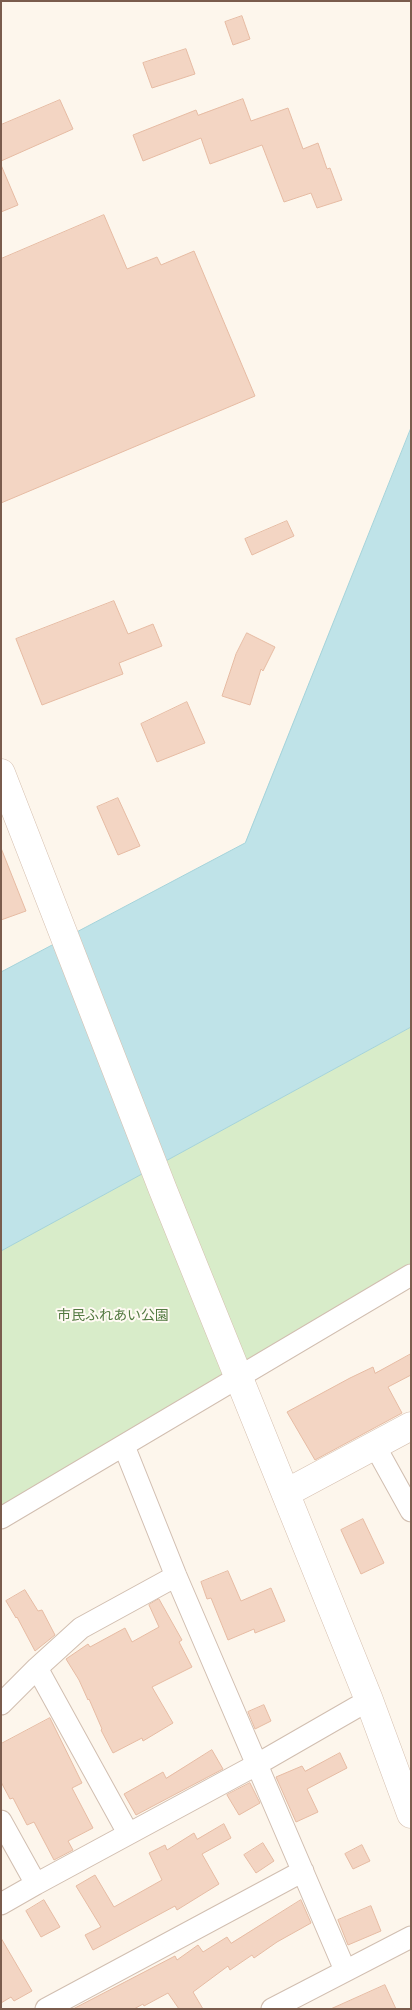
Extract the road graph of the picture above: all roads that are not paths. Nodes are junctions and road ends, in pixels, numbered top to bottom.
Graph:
1 (1, 773) edge
2 (411, 1276) edge
3 (239, 1378) junction
4 (411, 1426) edge
5 (124, 1446) junction
6 (375, 1446) junction
7 (286, 1493) junction
8 (411, 1511) edge
9 (1, 1518) edge
10 (176, 1576) junction
11 (37, 1668) junction
12 (369, 1700) junction
13 (1, 1704) edge
14 (256, 1765) junction
15 (411, 1814) edge
16 (1, 1821) edge
17 (128, 1833) junction
18 (303, 1871) junction
19 (36, 1884) junction
20 (1, 1904) edge
21 (411, 1937) edge
22 (345, 1970) junction
23 (46, 2009) edge
24 (272, 2009) edge

1 - 3 street
2 - 3 street
3 - 5 street
3 - 7 street
4 - 6 street
5 - 9 street
5 - 10 street
6 - 7 street
6 - 8 street
7 - 12 street
10 - 11 street
10 - 14 street
11 - 13 street
11 - 17 street
12 - 14 street
12 - 15 street
14 - 17 street
14 - 18 street
16 - 19 street
17 - 19 street
18 - 22 street
18 - 23 street
19 - 20 street
21 - 22 street
22 - 24 street

